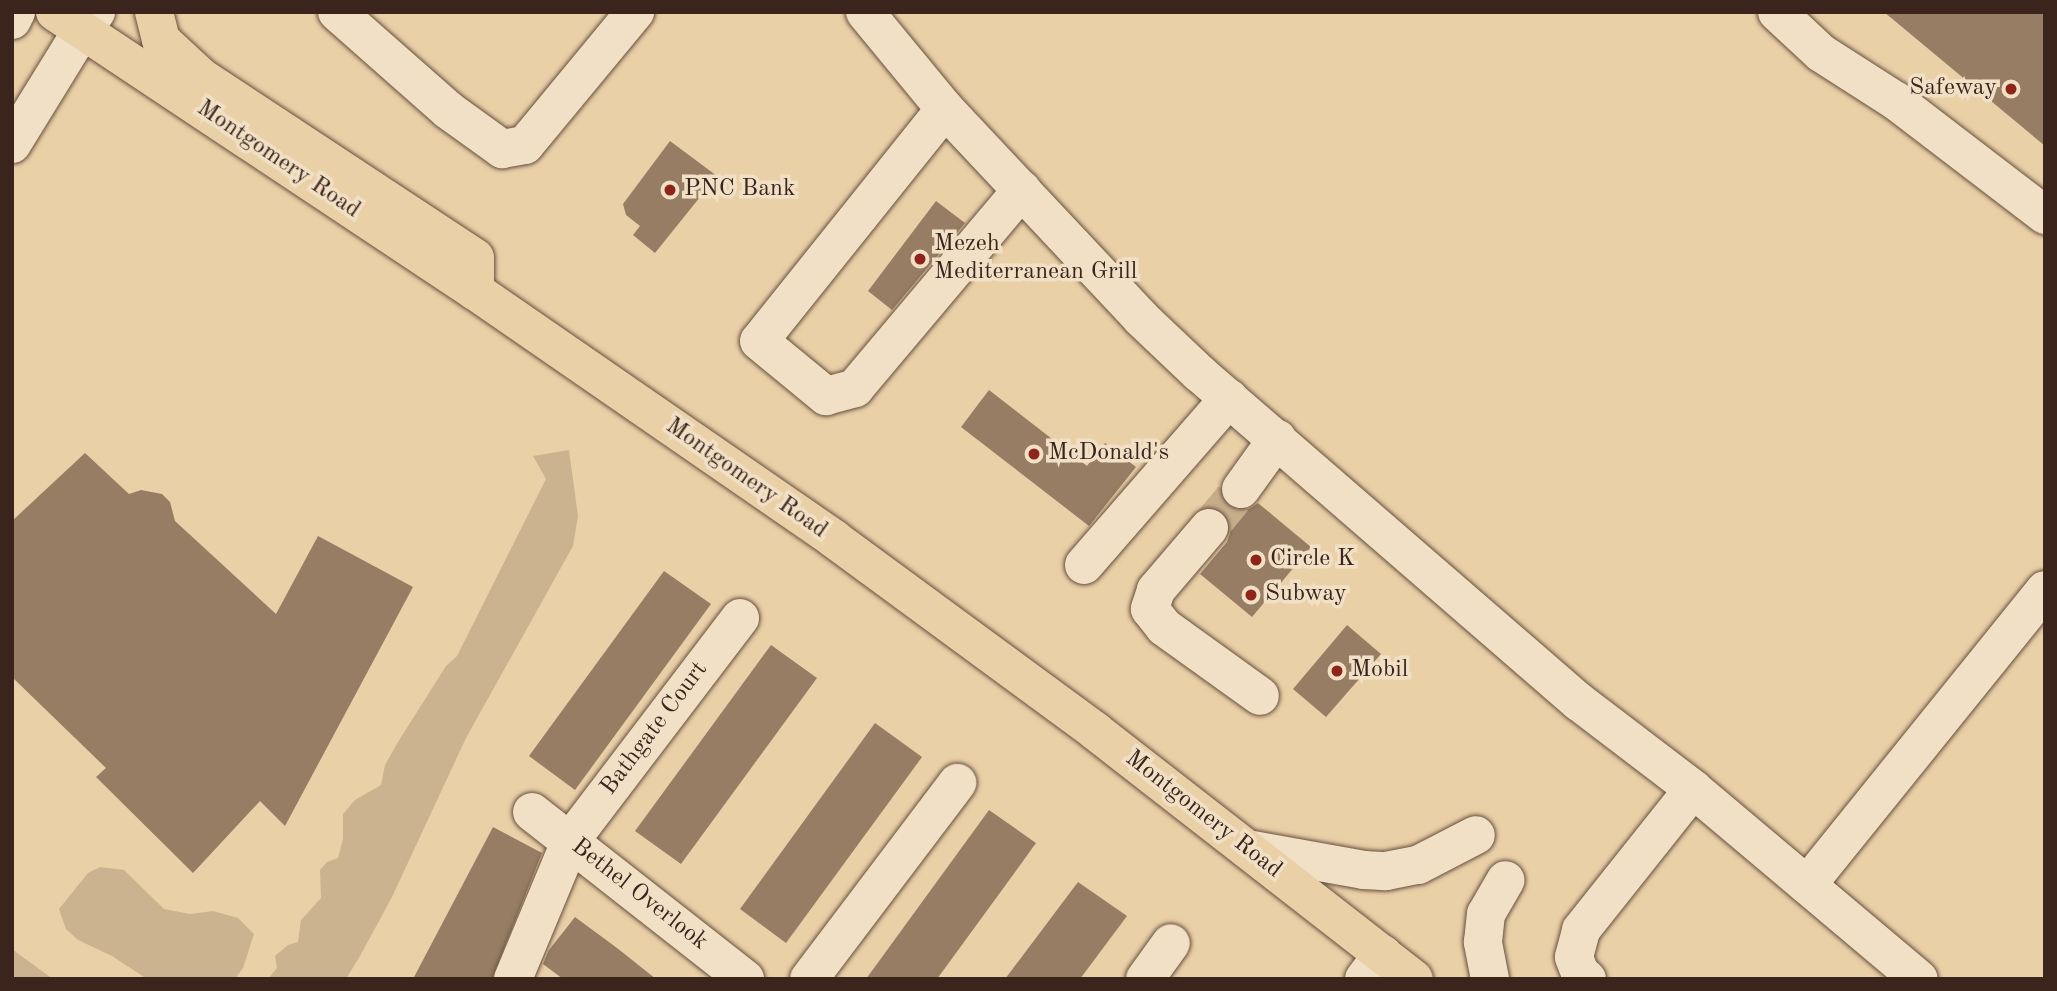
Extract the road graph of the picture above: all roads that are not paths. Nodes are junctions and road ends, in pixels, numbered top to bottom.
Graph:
1 (16, 12) edge
2 (154, 12) edge
3 (337, 12) edge
4 (635, 12) edge
5 (865, 12) edge
6 (1777, 12) edge
7 (78, 18) edge
8 (12, 20) edge
9 (945, 109) junction
10 (12, 144) edge
11 (1021, 190) junction
12 (2045, 215) edge
13 (475, 290) junction
14 (1229, 398) junction
15 (1277, 439) junction
16 (1241, 489) tunnel mouth
17 (1209, 528) tunnel mouth
18 (1084, 565) dead end
19 (2045, 590) edge
20 (740, 618) dead end
21 (1260, 696) dead end
22 (957, 783) dead end
23 (1693, 789) junction
24 (532, 812) dead end
25 (1476, 835) dead end
26 (570, 840) junction
27 (1247, 849) junction
28 (1506, 880) dead end
29 (1807, 885) junction
30 (1171, 943) dead end
31 (1373, 967) edge
32 (513, 979) edge
33 (745, 979) edge
34 (809, 979) edge
35 (1144, 979) edge
36 (1414, 979) edge
37 (1490, 979) edge
38 (1587, 979) edge
39 (1919, 979) edge

1 - 8 street
2 - 13 main road
3 - 4 street
5 - 9 street
6 - 12 street
7 - 10 street
7 - 13 main road, Montgomery Road
9 - 11 street
9 - 11 street
11 - 14 street
13 - 27 main road, Montgomery Road
14 - 15 street
14 - 18 street
15 - 16 street
15 - 23 street
17 - 21 street
19 - 29 street
20 - 26 street, Bathgate Court
22 - 34 street
23 - 29 street
23 - 38 street
24 - 26 street, Bethel Overlook
25 - 27 street
26 - 32 street, Bathgate Court
26 - 33 street, Bethel Overlook
27 - 31 main road, Montgomery Road
28 - 37 street
29 - 39 street
30 - 35 street
31 - 36 main road, Montgomery Road

